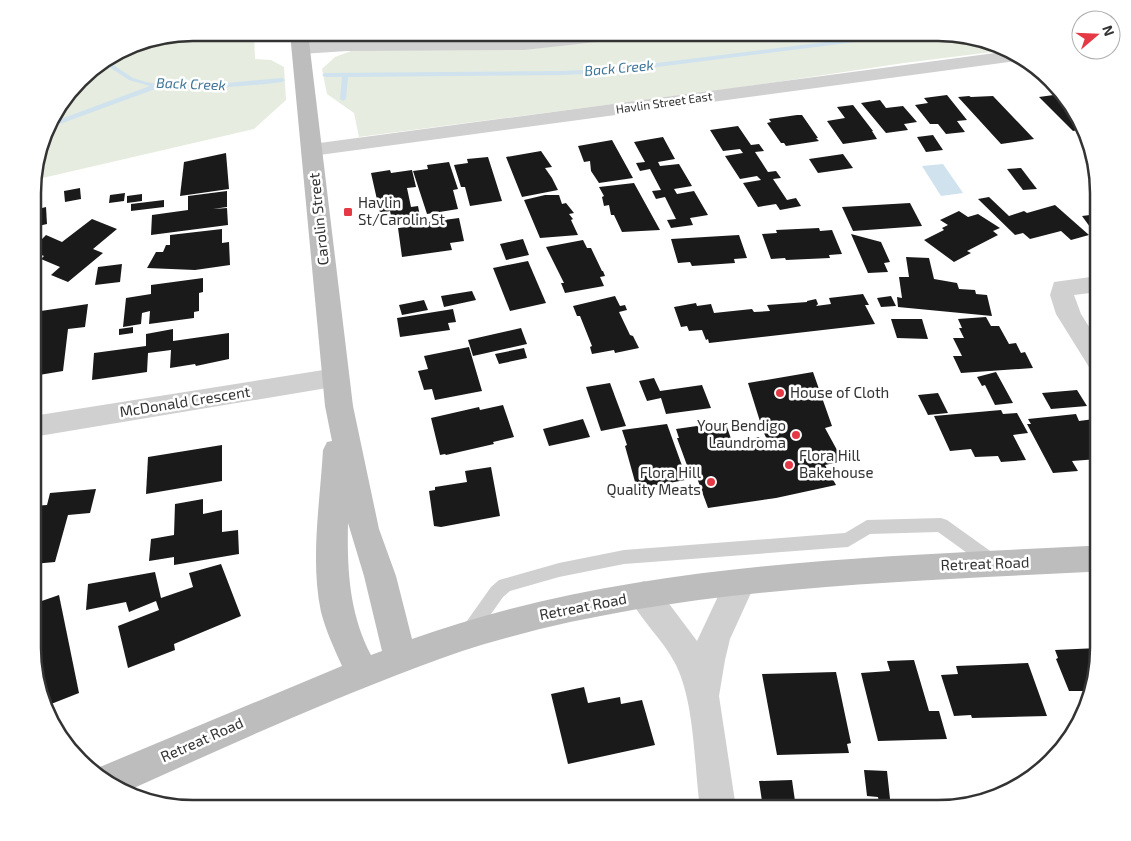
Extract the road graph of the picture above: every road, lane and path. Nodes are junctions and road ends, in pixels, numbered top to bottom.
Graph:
1 (300, 41) edge
2 (311, 41) edge
3 (538, 41) edge
4 (1005, 58) edge
5 (312, 150) junction
6 (1089, 285) edge
7 (1089, 346) edge
8 (338, 392) junction
9 (42, 426) edge
10 (1089, 558) edge
11 (994, 564) junction
12 (740, 582) junction
13 (644, 595) junction
14 (466, 635) junction
15 (400, 658) junction
16 (363, 673) junction
17 (703, 698) junction
18 (116, 778) edge
19 (717, 800) edge

1 - 5 street, Carolin Street
2 - 3 street
4 - 5 street, Havlin Street East
5 - 8 street, Carolin Street
6 - 7 street
8 - 9 street, McDonald Crescent
8 - 15 street, Carolin Street
8 - 16 street, Carolin Street
10 - 11 street, Retreat Road
11 - 12 street, Retreat Road
11 - 14 lane
12 - 13 street, Retreat Road
12 - 17 street
13 - 14 street, Retreat Road
13 - 17 street
14 - 15 street, Retreat Road
15 - 16 street, Retreat Road
16 - 18 street, Retreat Road
17 - 19 street

